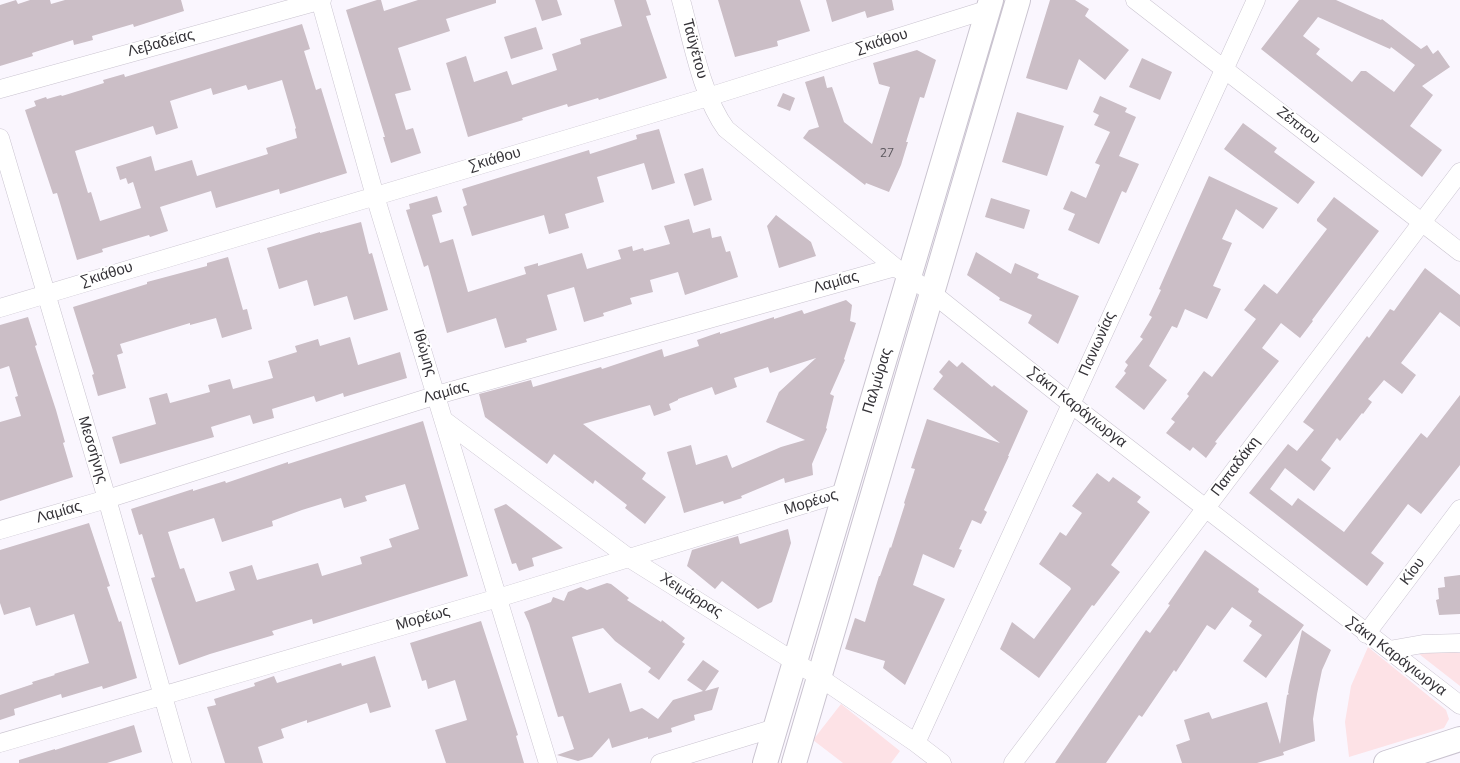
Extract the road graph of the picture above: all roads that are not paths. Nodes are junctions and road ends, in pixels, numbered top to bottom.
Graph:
1 (321, 0) edge
2 (681, 0) edge
3 (1018, 0) edge
4 (1136, 0) edge
5 (1256, 0) edge
6 (990, 4) edge
7 (1224, 69) junction
8 (0, 89) edge
9 (708, 97) junction
10 (0, 138) edge
11 (1460, 172) edge
12 (375, 196) junction
13 (1422, 222) junction
14 (1460, 252) edge
15 (902, 271) junction
16 (46, 293) junction
17 (932, 293) junction
18 (0, 308) edge
19 (437, 395) junction
20 (1071, 404) junction
21 (445, 422) junction
22 (845, 492) junction
23 (107, 499) junction
24 (1206, 508) junction
25 (1460, 509) edge
26 (0, 530) edge
27 (629, 558) junction
28 (498, 598) junction
29 (1366, 634) junction
30 (1460, 643) edge
31 (1389, 650) junction
32 (795, 661) junction
33 (819, 677) junction
34 (162, 694) junction
35 (1460, 705) edge
36 (775, 728) junction
37 (1460, 739) edge
38 (0, 743) edge
39 (916, 743) junction
40 (182, 763) edge
41 (548, 763) edge
42 (660, 763) edge
43 (765, 763) edge
44 (794, 763) edge
45 (942, 763) edge
46 (1012, 763) edge
47 (1386, 763) edge

1 - 8 street, Λεβαδείας
1 - 12 street, Ιθώμης
2 - 9 street, Ταϋγέτου
3 - 17 main road, Παλμύρας
4 - 7 street, Ζέππου
5 - 7 street, Πανιωνίας
6 - 9 street, Σκιάθου
6 - 15 main road, Παλμύρας
7 - 13 street, Ζέππου
7 - 20 street, Πανιωνίας
9 - 12 street, Σκιάθου
9 - 15 street, Σάκη Καράγιωργα
10 - 16 street, Μεσσήνης
11 - 13 street, Παπαδάκη
12 - 16 street, Σκιάθου
12 - 19 street, Ιθώμης
13 - 14 street, Ζέππου
13 - 24 street, Παπαδάκη
15 - 17 street, Σάκη Καράγιωργα
15 - 19 street, Λαμίας
15 - 22 main road, Παλμύρας
16 - 18 street, Σκιάθου
16 - 23 street, Μεσσήνης
17 - 20 street, Σάκη Καράγιωργα
17 - 33 main road, Παλμύρας
19 - 21 street, Ιθώμης
19 - 23 street, Λαμίας
20 - 24 street, Σάκη Καράγιωργα
20 - 39 street, Πανιωνίας
21 - 27 street, Χειμάρρας
21 - 28 street, Ιθώμης
22 - 27 street, Μορέως
22 - 32 main road, Παλμύρας
23 - 26 street, Λαμίας
23 - 34 street, Μεσσήνης
24 - 29 street, Σάκη Καράγιωργα
24 - 46 street, Παπαδάκη
25 - 29 street, Κίου
27 - 28 street, Μορέως
27 - 32 street, Χειμάρρας
28 - 34 street, Μορέως
28 - 41 street, Ιθώμης
29 - 31 street, Σάκη Καράγιωργα
30 - 31 street
31 - 35 street, Σάκη Καράγιωργα
32 - 33 street, Χειμάρρας
32 - 36 main road, Παλμύρας
33 - 39 street, Χειμάρρας
33 - 44 main road, Παλμύρας
34 - 38 street, Μορέως
34 - 40 street, Μεσσήνης
36 - 42 street
36 - 43 main road, Παλμύρας
37 - 47 main road
39 - 45 street, Χειμάρρας

